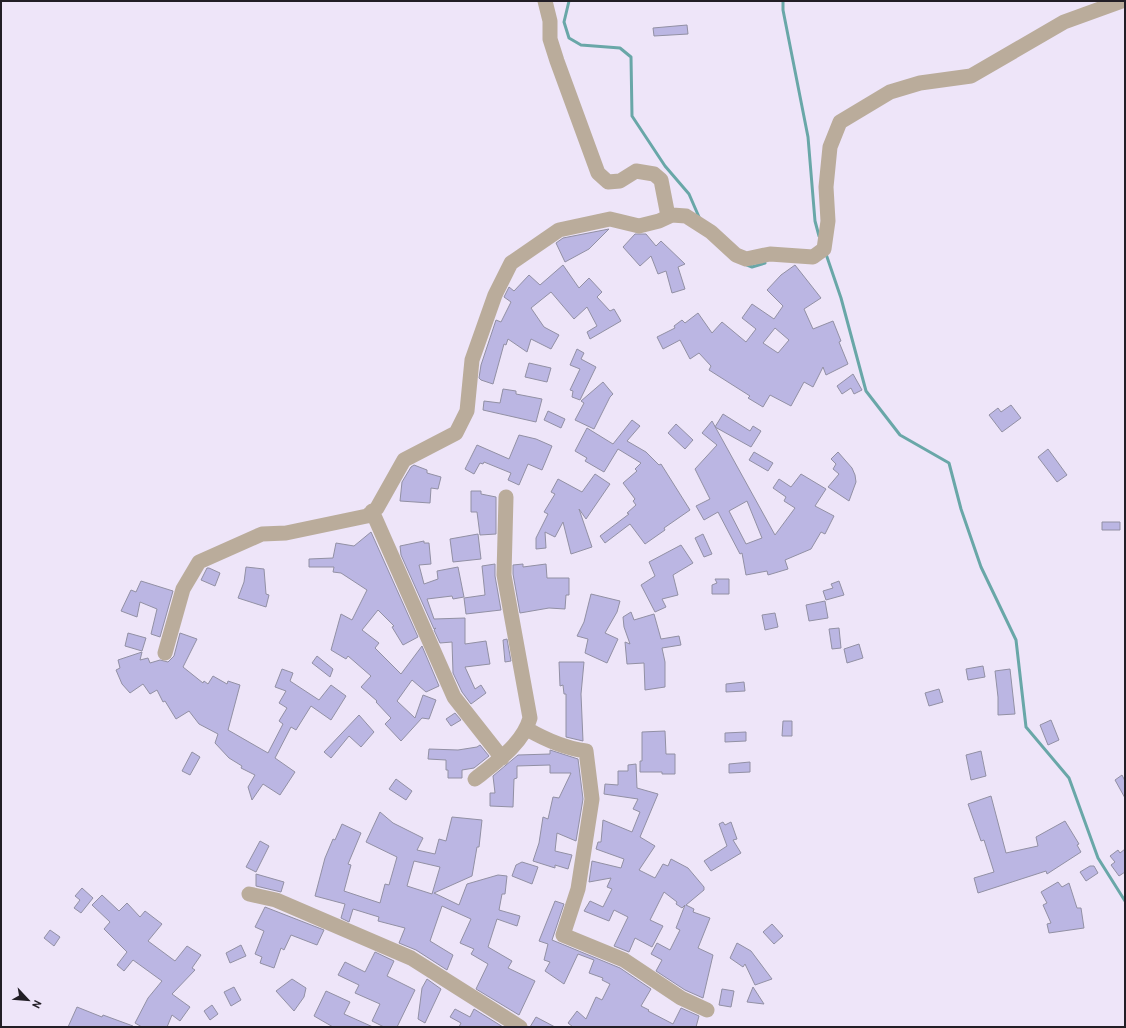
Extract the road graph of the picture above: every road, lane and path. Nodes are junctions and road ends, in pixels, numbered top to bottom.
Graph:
1 (545, 1) edge
2 (1122, 1) edge
3 (668, 216) junction
4 (506, 498) dead end
5 (372, 511) junction
6 (165, 653) dead end
7 (527, 729) junction
8 (502, 758) junction
9 (475, 779) dead end
10 (249, 894) dead end
11 (707, 1010) dead end
12 (520, 1027) edge

1 - 3 street
2 - 3 street
3 - 5 street
4 - 7 street
5 - 6 street
5 - 8 street
7 - 8 street
7 - 11 street
8 - 9 street
10 - 12 street

